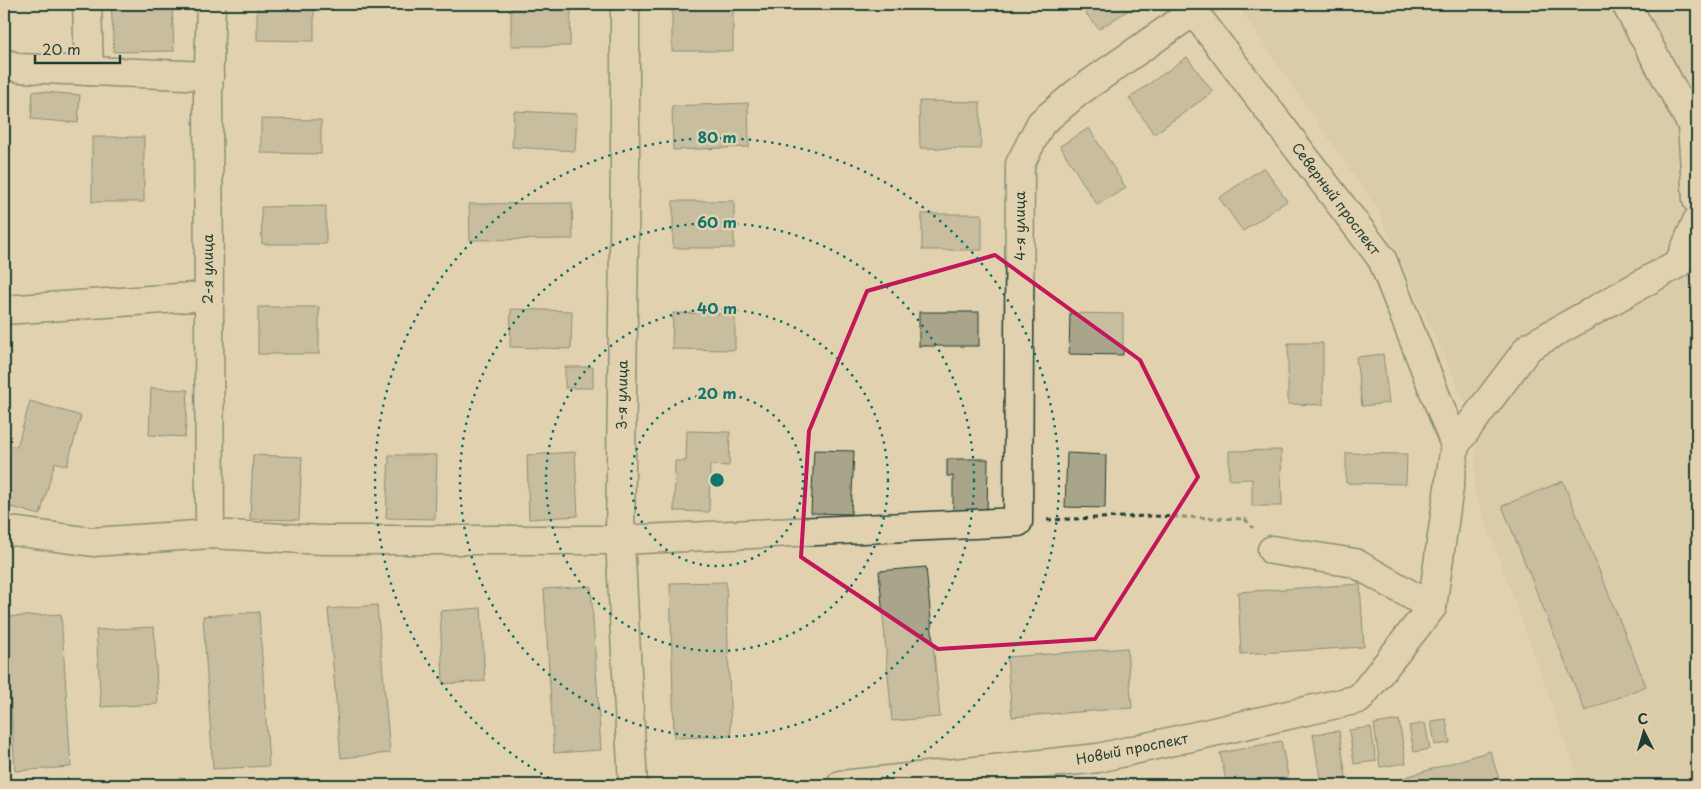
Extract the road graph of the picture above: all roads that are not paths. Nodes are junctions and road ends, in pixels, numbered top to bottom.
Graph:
1 (87, 4) edge
2 (210, 4) edge
3 (625, 4) edge
4 (1626, 4) edge
5 (1190, 8) edge
6 (4, 63) edge
7 (90, 71) junction
8 (208, 76) junction
9 (1697, 200) edge
10 (1697, 221) edge
11 (208, 296) junction
12 (4, 310) edge
13 (1455, 445) junction
14 (4, 530) edge
15 (210, 534) junction
16 (620, 540) junction
17 (1272, 550) road end
18 (1432, 607) junction
19 (633, 785) edge
20 (841, 785) edge

1 - 7 street
2 - 8 street, 2-я улица
3 - 16 street, 3-я улица
4 - 9 street
5 - 13 street, Северный проспект
5 - 16 street, 4-я улица
6 - 7 street
7 - 8 street
8 - 11 street, 2-я улица
10 - 13 street
11 - 12 street
11 - 15 street, 2-я улица
13 - 18 street
14 - 15 street
15 - 16 street
16 - 19 street, 3-я улица
17 - 18 street
18 - 20 street, Новый проспект

